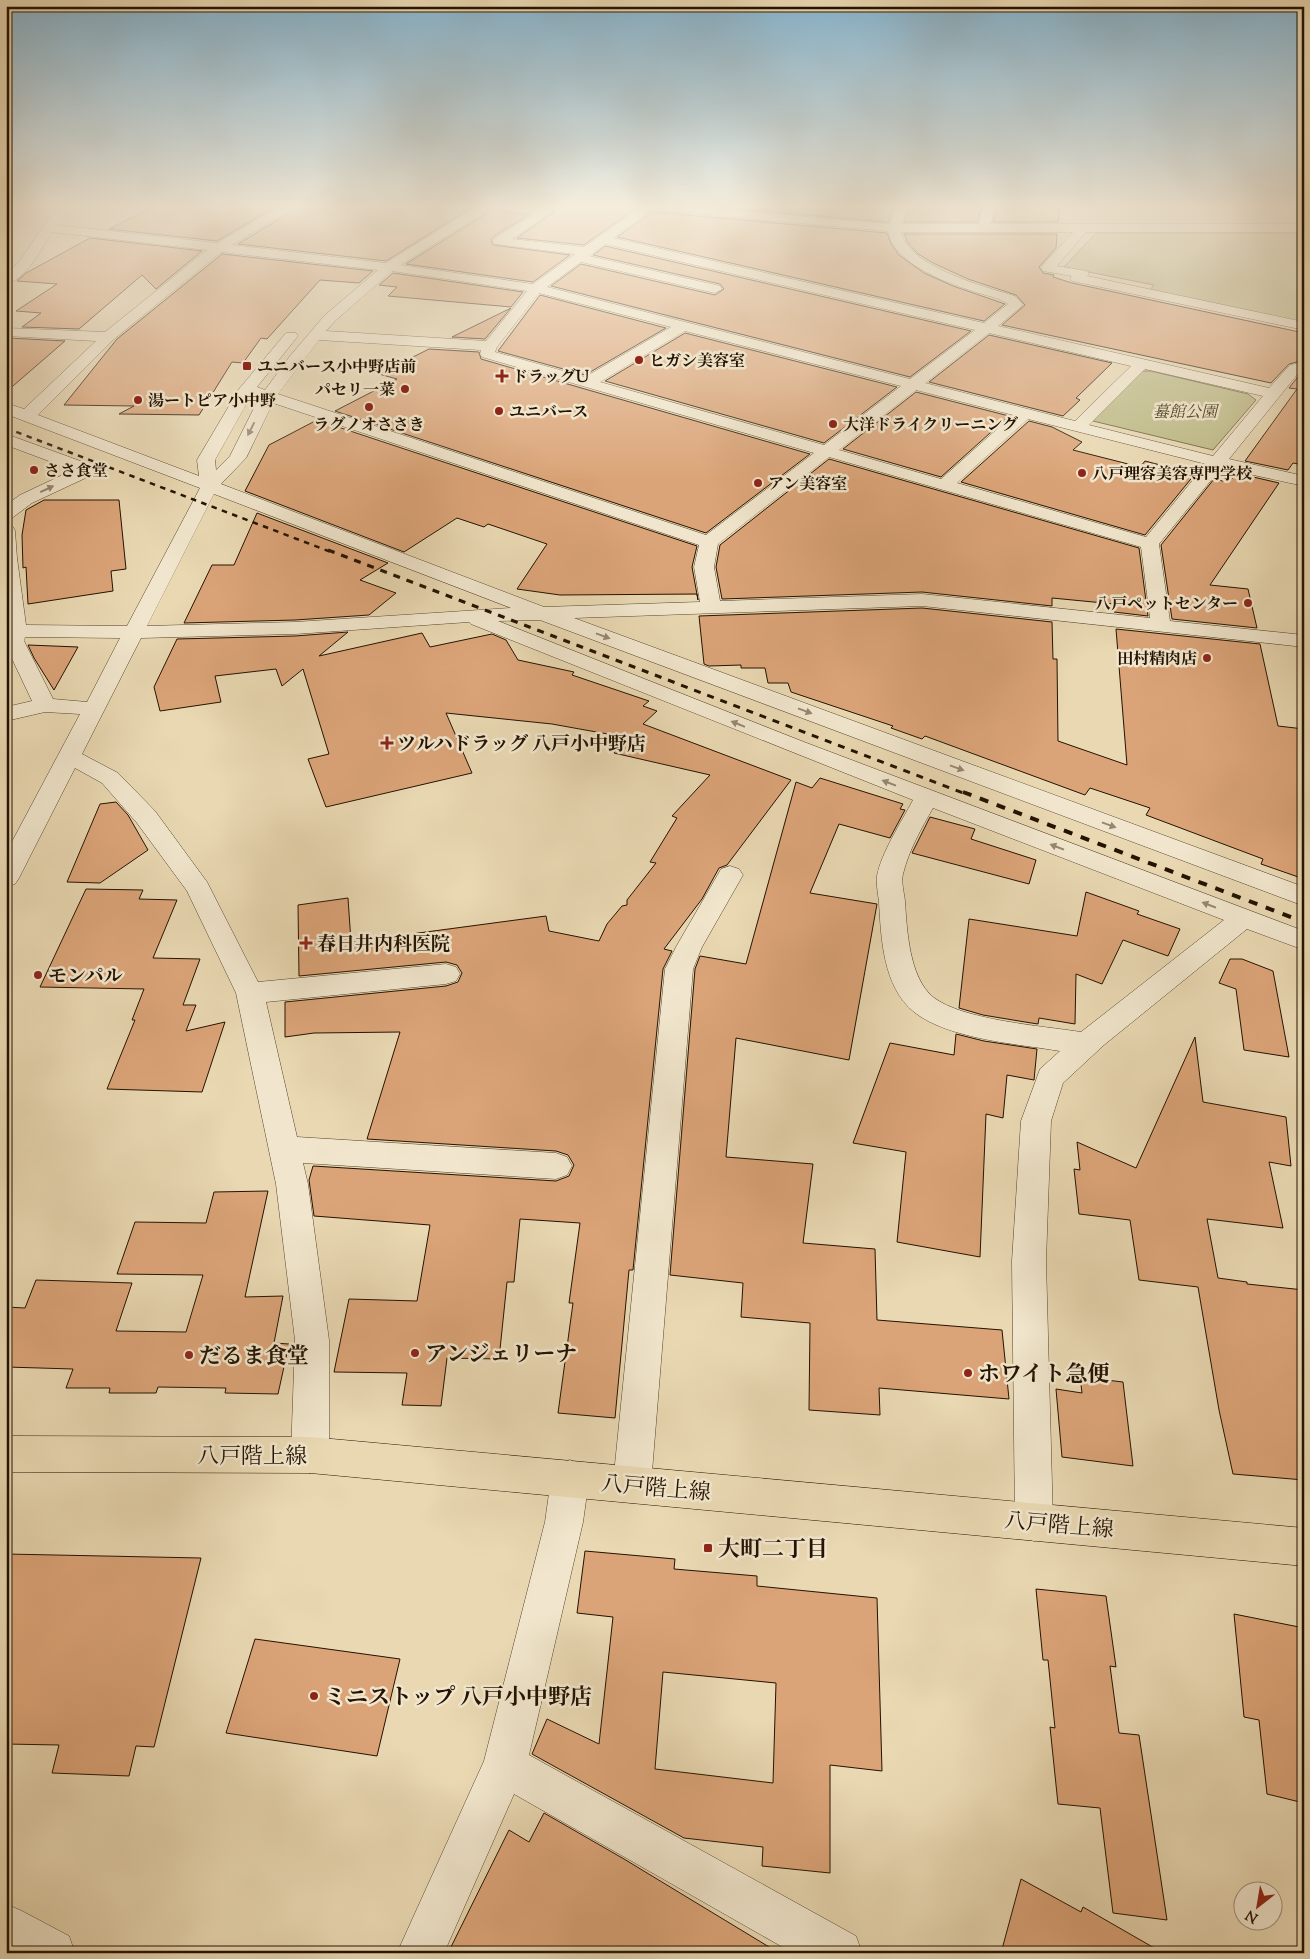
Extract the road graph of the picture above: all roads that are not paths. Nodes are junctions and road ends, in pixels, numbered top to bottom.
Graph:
1 (158, 297) edge
2 (354, 297) edge
3 (529, 297) edge
4 (574, 297) edge
5 (854, 297) edge
6 (1005, 297) edge
7 (1169, 297) edge
8 (302, 323) dead end
9 (684, 325) junction
10 (1304, 326) edge
11 (986, 328) junction
12 (6, 332) edge
13 (315, 335) junction
14 (108, 338) junction
15 (490, 346) junction
16 (1142, 364) junction
17 (1304, 366) edge
18 (587, 383) junction
19 (913, 384) junction
20 (247, 389) junction
21 (1273, 394) junction
22 (268, 396) junction
23 (6, 408) edge
24 (1025, 413) junction
25 (27, 416) junction
26 (1078, 427) junction
27 (6, 439) edge
28 (826, 451) junction
29 (1218, 462) junction
30 (1304, 481) edge
31 (944, 485) junction
32 (209, 487) junction
33 (6, 514) edge
34 (6, 531) edge
35 (709, 542) junction
36 (1150, 544) junction
37 (711, 606) junction
38 (541, 613) junction
39 (468, 616) junction
40 (1161, 626) junction
41 (12, 631) edge
42 (134, 632) junction
43 (1304, 641) edge
44 (45, 705) junction
45 (95, 709) junction
46 (6, 714) edge
47 (71, 757) junction
48 (926, 797) junction
49 (730, 875) dead end
50 (6, 878) edge
51 (1304, 897) edge
52 (1244, 918) junction
53 (1304, 941) edge
54 (446, 974) dead end
55 (250, 993) junction
56 (1086, 1044) junction
57 (285, 1149) junction
58 (556, 1166) dead end
59 (6, 1454) edge
60 (310, 1455) junction
61 (570, 1479) junction
62 (632, 1484) junction
63 (1034, 1522) junction
64 (1304, 1547) edge
65 (506, 1765) junction
66 (6, 1928) edge
67 (52, 1953) edge
68 (420, 1953) edge
69 (839, 1953) edge

1 - 14 street
2 - 13 street
3 - 15 street
4 - 9 street
5 - 11 street
6 - 11 street
7 - 10 street
8 - 20 street
9 - 18 street
9 - 19 street
11 - 16 street
11 - 19 street
12 - 14 street
13 - 15 street
13 - 22 street
14 - 25 street
15 - 18 street
16 - 21 street
16 - 26 street
17 - 21 street
18 - 28 street
19 - 24 street
19 - 28 street
20 - 22 street
20 - 32 street
21 - 29 street
22 -> 32 street
22 - 35 street
23 - 25 street
24 - 26 street
24 - 31 street
25 - 32 street
26 - 29 street
33 -> 27 street
28 - 31 street
28 - 35 street
29 - 30 street
29 - 36 street
31 - 36 street
32 - 38 street
32 - 42 street
34 - 41 street
35 - 37 street
36 - 40 street
37 - 38 street
37 - 40 street
38 - 39 street
38 -> 51 street
39 - 42 street
48 -> 39 street
40 - 43 street
41 - 42 street
41 - 44 street
42 - 45 street
44 - 45 street
44 - 46 street
45 - 47 street
47 - 50 street
47 - 55 street
52 -> 48 street
48 - 56 street
49 - 62 street
52 - 53 street
52 - 56 street
54 - 55 street
55 - 57 street
56 - 63 street
57 - 58 street
57 - 60 street
59 - 60 main road, 八戸階上線
60 - 61 main road, 八戸階上線
61 - 62 main road, 八戸階上線
61 - 65 street
62 - 63 main road, 八戸階上線
63 - 64 main road, 八戸階上線
65 - 68 street
65 - 69 street
66 - 67 street

